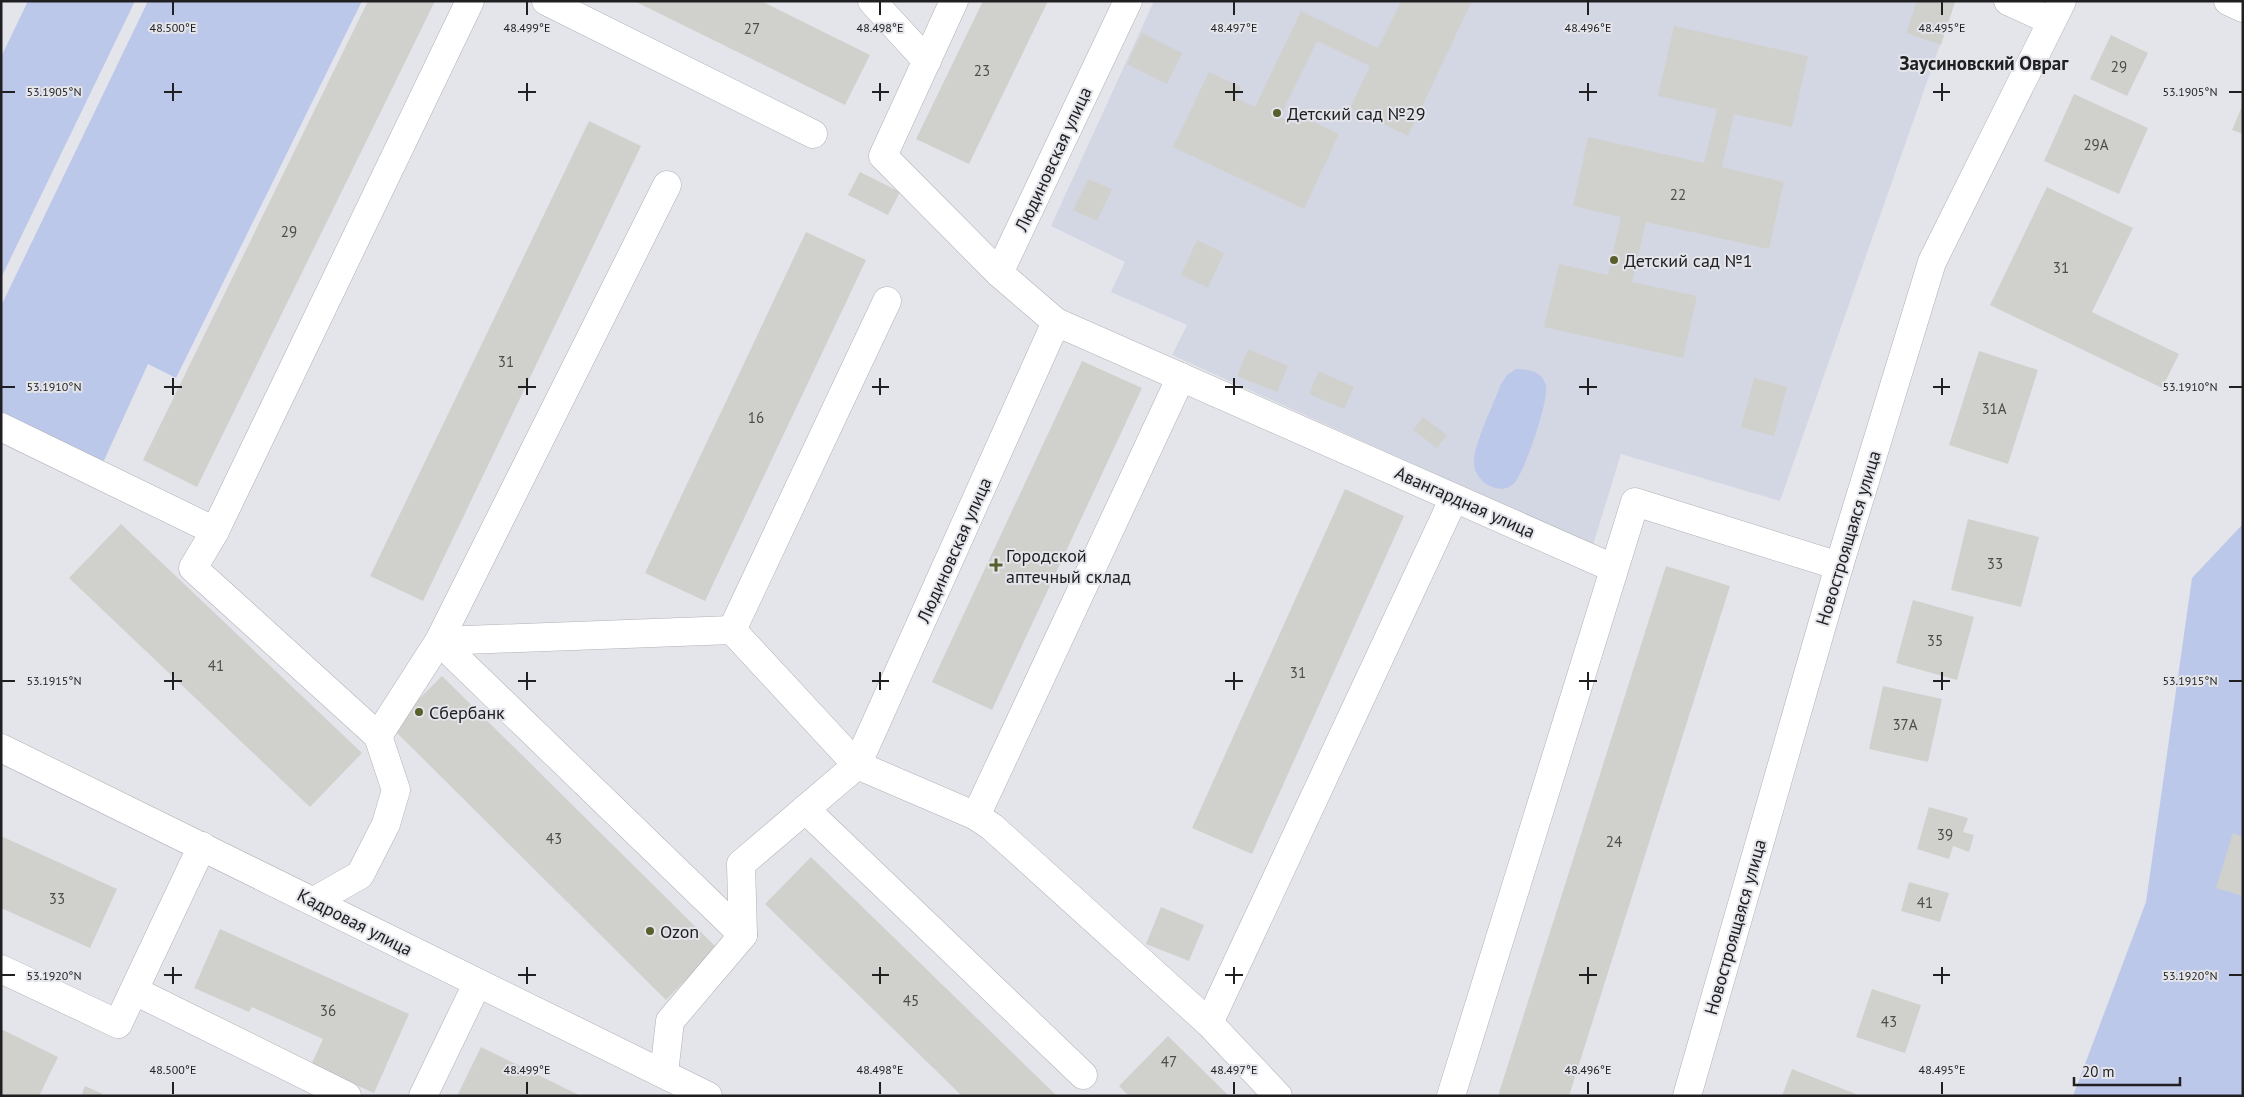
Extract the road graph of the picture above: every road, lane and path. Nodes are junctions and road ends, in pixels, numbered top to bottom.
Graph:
1 (470, 1) edge
2 (546, 1) edge
3 (872, 1) edge
4 (954, 1) edge
5 (1128, 1) edge
6 (2008, 1) edge
7 (2228, 1) edge
8 (2243, 8) edge
9 (2056, 11) edge
10 (927, 61) junction
11 (813, 134) dead end
12 (666, 184) dead end
13 (999, 273) junction
14 (887, 301) dead end
15 (1056, 322) junction
16 (1181, 377) junction
17 (1, 427) edge
18 (1454, 498) junction
19 (214, 531) junction
20 (1839, 566) junction
21 (1613, 568) junction
22 (732, 630) junction
23 (440, 641) junction
24 (378, 736) junction
25 (1, 748) edge
26 (857, 765) junction
27 (805, 809) junction
28 (976, 816) junction
29 (202, 846) junction
30 (314, 901) junction
31 (743, 935) junction
32 (1, 969) edge
33 (477, 984) junction
34 (135, 991) junction
35 (1209, 1022) junction
36 (664, 1073) junction
37 (1083, 1075) dead end
38 (347, 1096) edge
39 (423, 1096) edge
40 (708, 1096) edge
41 (1278, 1096) edge
42 (1452, 1096) edge
43 (1687, 1096) edge

1 - 19 street
2 - 11 street
3 - 10 street
4 - 10 street
5 - 13 street, Людиновская улица
6 - 9 street
7 - 8 street
9 - 20 street, Новостроящаяся улица
10 - 13 street
12 - 23 street
13 - 15 street
14 - 22 street
15 - 16 street, Авангардная улица
15 - 26 street, Людиновская улица
16 - 18 street, Авангардная улица
16 - 28 street
17 - 19 street
18 - 21 street, Авангардная улица
18 - 35 street
19 - 24 street
20 - 21 street
20 - 43 street, Новостроящаяся улица
21 - 42 street
22 - 23 street
22 - 26 street
23 - 24 street
23 - 31 street
24 - 30 street
25 - 29 street, Кадровая улица
26 - 27 street, Людиновская улица
26 - 28 street
27 - 31 street, Людиновская улица
27 - 37 street
28 - 35 street
29 - 30 street, Кадровая улица
29 - 34 street
30 - 33 street, Кадровая улица
31 - 36 street
32 - 34 street
33 - 36 street, Кадровая улица
33 - 39 street
34 - 38 street
35 - 41 street
36 - 40 street, Кадровая улица

